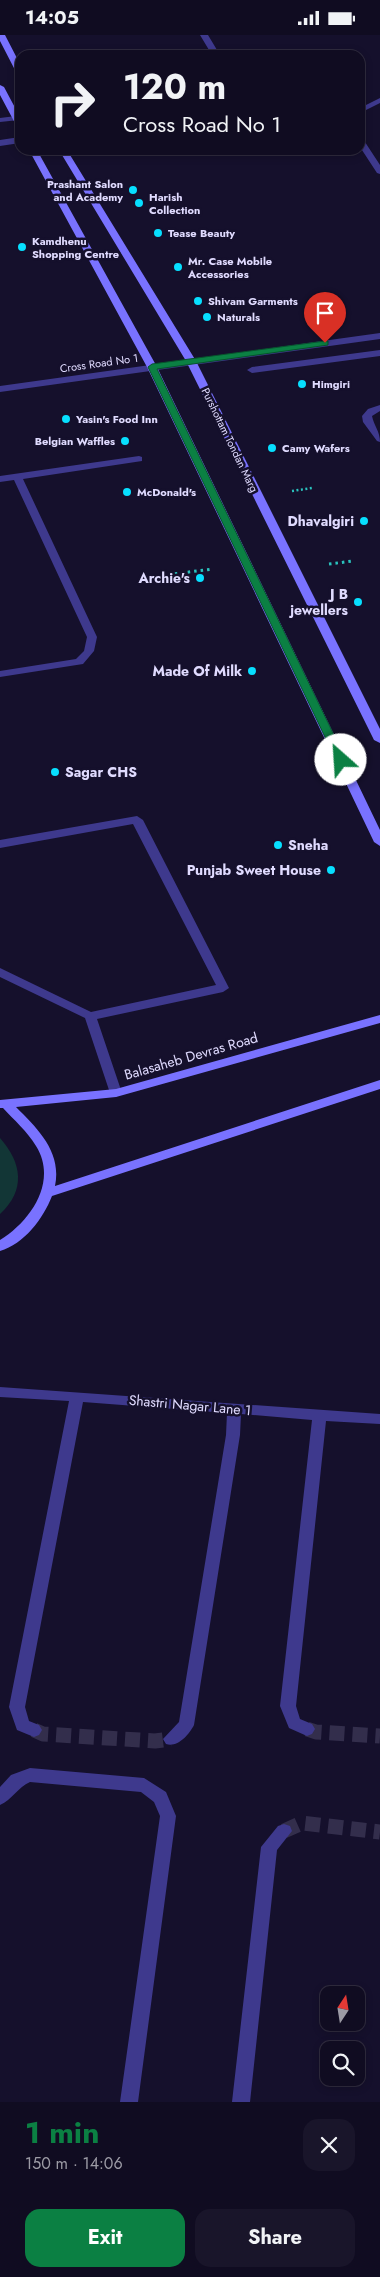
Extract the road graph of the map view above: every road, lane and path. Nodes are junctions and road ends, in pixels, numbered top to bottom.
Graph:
1 (0, 35) edge
2 (204, 35) edge
3 (213, 50) edge
4 (15, 63) edge
5 (0, 87) edge
6 (380, 100) edge
7 (365, 108) edge
8 (15, 116) edge
9 (0, 120) edge
10 (15, 122) edge
11 (15, 142) edge
12 (0, 143) edge
13 (365, 148) edge
14 (36, 155) edge
15 (66, 155) edge
16 (380, 171) edge
17 (380, 336) edge
18 (380, 353) edge
19 (191, 361) junction
20 (152, 367) junction
21 (252, 370) dead end
22 (0, 389) edge
23 (380, 408) edge
24 (380, 439) edge
25 (139, 459) dead end
26 (17, 477) junction
27 (0, 479) edge
28 (312, 488) dead end
29 (287, 492) dead end
30 (353, 561) dead end
31 (328, 564) dead end
32 (216, 569) dead end
33 (149, 577) dead end
34 (0, 674) edge
35 (375, 720) edge
36 (380, 740) edge
37 (380, 842) edge
38 (0, 844) edge
39 (0, 972) edge
40 (90, 1016) junction
41 (380, 1019) edge
42 (380, 1084) edge
43 (116, 1093) junction
44 (3, 1104) edge
45 (48, 1193) junction
46 (0, 1246) edge
47 (0, 1391) edge
48 (78, 1396) junction
49 (234, 1410) junction
50 (319, 1416) junction
51 (380, 1419) edge
52 (307, 1729) tunnel mouth
53 (34, 1730) tunnel mouth
54 (171, 1739) dead end
55 (0, 1797) edge
56 (284, 1831) tunnel mouth
57 (129, 2102) edge
58 (242, 2102) edge

1 - 4 main road
2 - 3 street
5 - 8 main road
6 - 7 street
9 - 10 street
11 - 12 street
13 - 16 street
14 - 20 main road
15 - 19 main road, Purshottam Tondan Marg
17 - 19 street, Cross Road No 1
18 - 21 street
19 - 20 street, Cross Road No 1
19 - 35 main road, Purshottam Tondan Marg
20 - 22 street, Cross Road No 1
20 - 37 main road
23 - 24 street
25 - 26 street
26 - 27 street
26 - 34 street
28 - 29 path
30 - 31 path
32 - 33 path
35 - 36 main road, Purshottam Tondan Marg
38 - 40 street
39 - 40 street
40 - 43 street
41 - 43 main road, Balasaheb Devras Road
42 - 45 main road
43 - 44 main road, Balasaheb Devras Road
44 - 45 main road
45 - 46 main road
47 - 48 street, Shastri Nagar Lane 1
48 - 49 street, Shastri Nagar Lane 1
48 - 53 street
49 - 50 street, Shastri Nagar Lane 1
49 - 54 street
50 - 51 street, Shastri Nagar Lane 1
50 - 52 street
55 - 57 street
56 - 58 street

